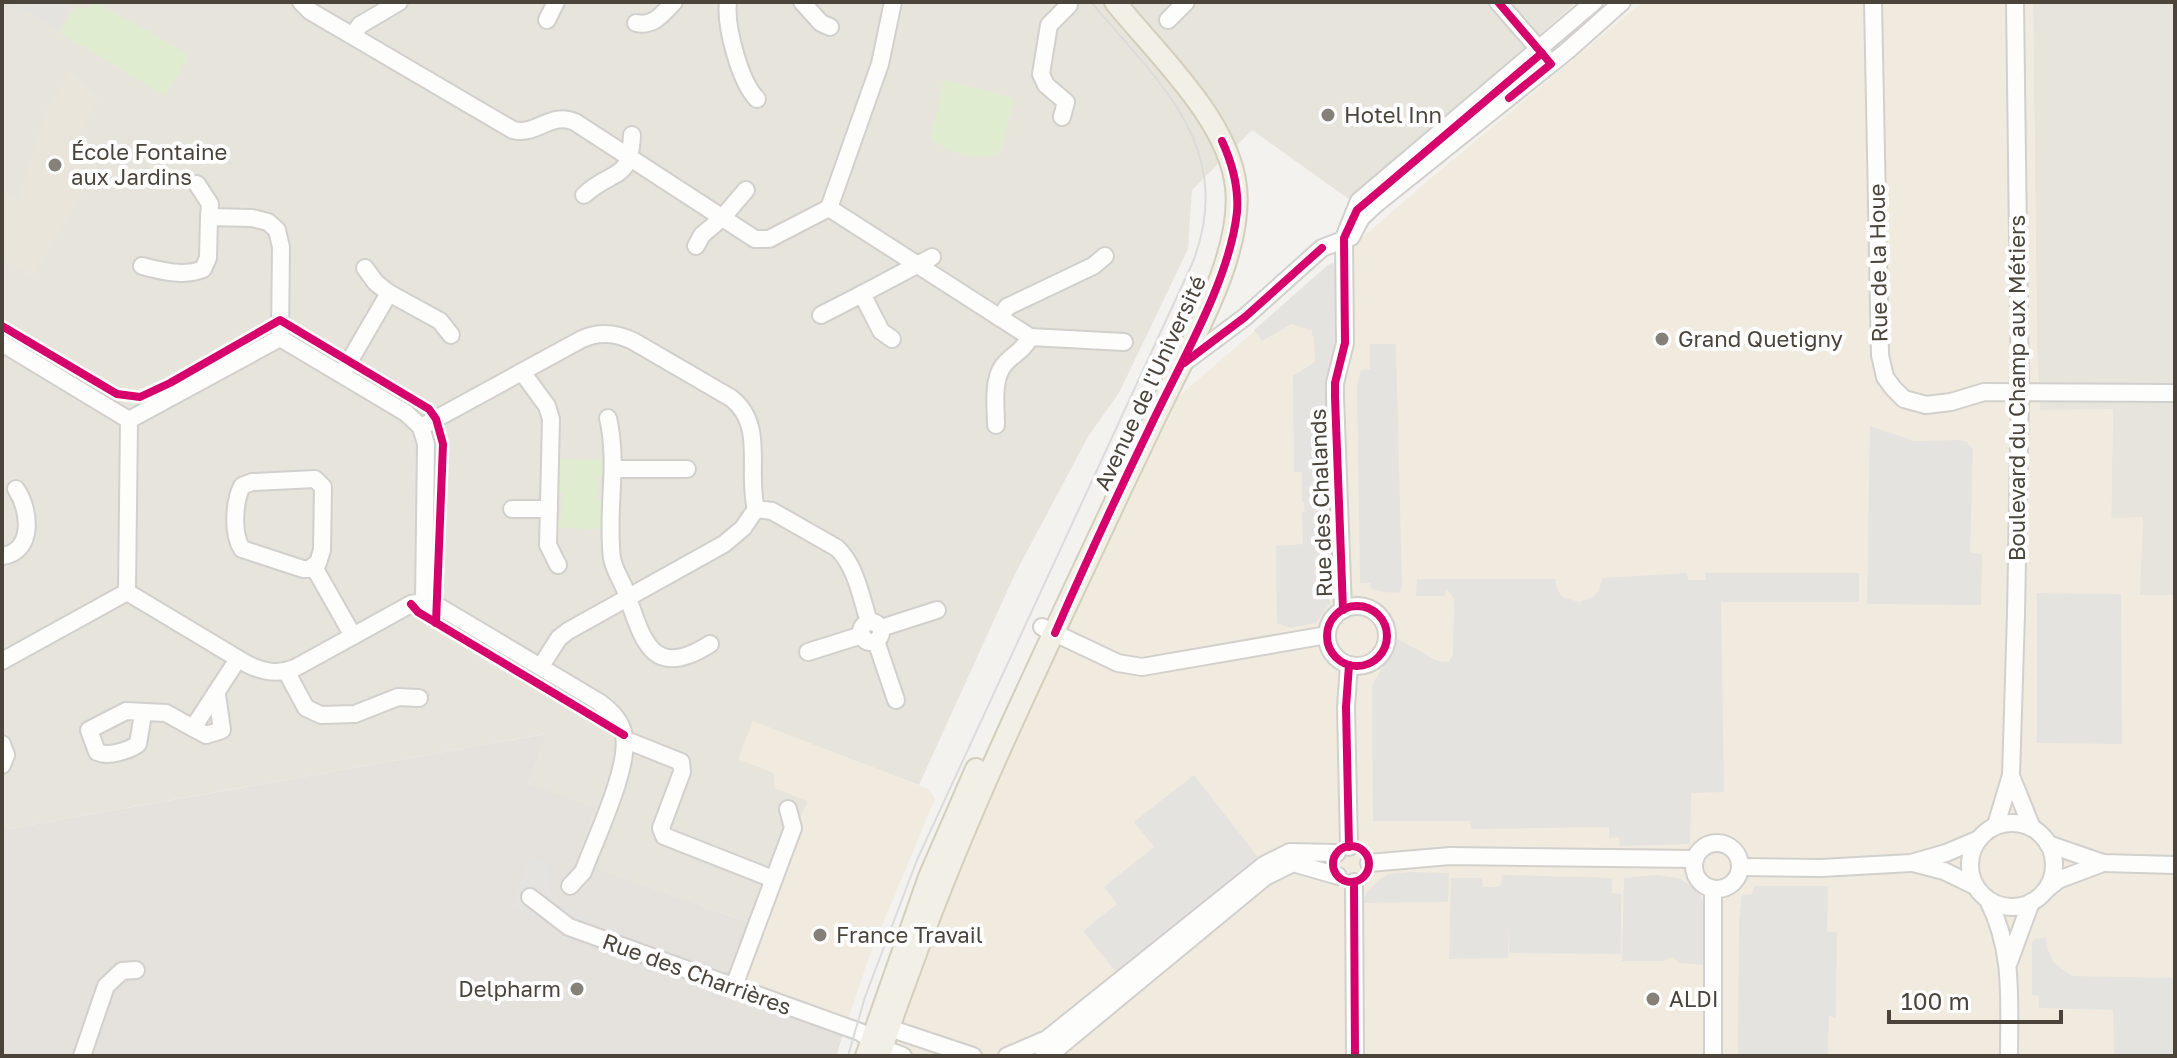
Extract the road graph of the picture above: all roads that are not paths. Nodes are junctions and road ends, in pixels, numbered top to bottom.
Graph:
1 (301, 2) edge
2 (399, 2) edge
3 (556, 2) edge
4 (674, 2) edge
5 (728, 2) edge
6 (802, 2) edge
7 (893, 2) edge
8 (1115, 2) edge
9 (1186, 2) edge
10 (1498, 2) edge
11 (1511, 2) edge
12 (1594, 2) edge
13 (1604, 2) edge
14 (1622, 2) edge
15 (1630, 2) edge
16 (1873, 2) edge
17 (2015, 2) edge
18 (1067, 4) edge
19 (547, 20) dead end
20 (1168, 20) dead end
21 (1512, 20) junction
22 (636, 23) dead end
23 (830, 27) dead end
24 (353, 35) junction
25 (1544, 55) junction
26 (757, 99) dead end
27 (1062, 117) dead end
28 (632, 135) dead end
29 (1222, 141) junction
30 (631, 159) junction
31 (197, 184) dead end
32 (746, 190) dead end
33 (584, 195) dead end
34 (829, 208) junction
35 (1364, 210) junction
36 (209, 217) junction
37 (722, 218) junction
38 (1346, 243) junction
39 (696, 246) dead end
40 (1105, 256) dead end
41 (924, 261) junction
42 (142, 266) dead end
43 (365, 268) dead end
44 (389, 293) junction
45 (862, 294) junction
46 (821, 315) dead end
47 (1000, 318) junction
48 (451, 335) dead end
49 (1030, 337) junction
50 (280, 338) junction
51 (892, 339) dead end
52 (1124, 342) dead end
53 (2, 343) edge
54 (1180, 365) junction
55 (522, 372) junction
56 (342, 374) junction
57 (2020, 393) junction
58 (2175, 393) edge
59 (608, 418) dead end
60 (129, 420) junction
61 (996, 425) dead end
62 (421, 427) junction
63 (614, 469) junction
64 (687, 469) dead end
65 (16, 489) dead end
66 (512, 509) dead end
67 (549, 509) junction
68 (756, 509) junction
69 (2, 556) edge
70 (558, 565) dead end
71 (314, 567) junction
72 (127, 592) junction
73 (628, 598) junction
74 (424, 601) junction
75 (937, 610) dead end
76 (1344, 610) junction
77 (1048, 630) junction
78 (872, 631) junction
79 (1327, 635) junction
80 (353, 636) junction
81 (710, 644) dead end
82 (808, 652) dead end
83 (238, 659) junction
84 (2, 661) edge
85 (1349, 665) junction
86 (541, 666) junction
87 (286, 671) junction
88 (217, 695) junction
89 (419, 698) dead end
90 (896, 700) dead end
91 (143, 714) dead end
92 (193, 728) junction
93 (625, 743) junction
94 (2, 744) edge
95 (2, 765) edge
96 (2011, 775) junction
97 (788, 809) dead end
98 (1996, 825) junction
99 (2032, 828) junction
100 (1979, 839) junction
101 (2048, 844) junction
102 (1343, 850) junction
103 (1695, 859) junction
104 (1369, 863) junction
105 (1911, 863) junction
106 (2103, 863) junction
107 (2175, 865) edge
108 (1740, 867) junction
109 (773, 879) junction
110 (1346, 879) junction
111 (570, 886) dead end
112 (1975, 886) junction
113 (1713, 889) junction
114 (530, 897) dead end
115 (2038, 897) junction
116 (1988, 900) junction
117 (2009, 964) junction
118 (136, 970) dead end
119 (734, 986) junction
120 (876, 1041) edge
121 (82, 1056) edge
122 (903, 1056) edge
123 (941, 1056) edge
124 (973, 1056) edge
125 (1007, 1056) edge
126 (1043, 1056) edge
127 (1355, 1056) edge
128 (1713, 1056) edge
129 (2009, 1056) edge

1 - 24 street
2 - 24 street
3 - 19 street
4 - 22 street
5 - 26 street
6 - 23 street
7 - 34 street
8 - 29 main road
9 - 20 street
10 - 21 street
11 - 21 street
12 - 25 street
13 - 25 street
14 - 25 street
15 - 35 street
16 - 57 street, Rue de la Houe
17 - 57 street, Boulevard du Champ aux Métiers
18 - 27 street
21 - 25 street
24 - 30 street
25 - 35 street
28 - 30 street
29 - 54 main road, Avenue de l'Université
29 - 77 main road, Avenue de l'Université
30 - 33 street
30 - 37 street
31 - 36 street
32 - 37 street
34 - 37 street
34 - 41 street
35 - 38 street
36 - 42 street
36 - 50 street
37 - 39 street
38 - 54 street
38 - 76 street, Rue des Chalands
40 - 47 street
41 - 45 street
41 - 47 street
43 - 44 street
44 - 48 street
44 - 56 street
45 - 46 street
45 - 51 street
47 - 49 street
49 - 52 street
49 - 61 street
50 - 56 street
50 - 60 street
53 - 60 street
54 - 77 main road, Avenue de l'Université
55 - 62 street
55 - 67 street
55 - 68 street
56 - 62 street
57 - 58 street, Rue de la Houe
57 - 96 street, Boulevard du Champ aux Métiers
59 - 63 street
60 - 72 street
62 - 74 street
63 - 64 street
63 - 73 street
65 - 69 street
66 - 67 street
67 - 70 street
68 - 73 street
68 - 78 street
71 - 71 street
71 - 80 street
72 - 83 street
72 - 84 street
73 - 81 street
73 - 86 street
74 - 80 street
74 - 86 street
75 - 78 street
76 - 79 street
76 - 85 street
77 - 79 street
77 - 120 main road, Avenue de l'Université
78 - 82 street
78 - 90 street
79 - 85 street
80 - 87 street
83 - 87 street
83 - 88 street
85 - 102 street
86 - 93 street
87 - 89 street
88 - 92 street
88 - 92 street
91 - 92 street
93 - 109 street
93 - 111 street
94 - 95 street
96 - 98 street, Boulevard du Champ aux Métiers
96 - 99 street, Boulevard du Champ aux Métiers
97 - 109 street
98 - 99 street
98 - 100 street
99 - 101 street
100 - 105 street
100 - 112 street
101 - 106 street
101 - 115 street
102 - 104 street
102 - 110 street
102 - 125 street
103 - 104 street
103 - 108 street
103 - 113 street
104 - 110 street
105 - 108 street
105 - 112 street
106 - 107 street
106 - 115 street
108 - 113 street
109 - 119 street
110 - 126 street
110 - 127 street
112 - 116 street
113 - 128 street
114 - 119 street, Rue des Charrières
115 - 116 street
115 - 117 street
116 - 117 street
117 - 129 street
118 - 121 street
119 - 120 street, Rue des Charrières
120 - 122 street
120 - 123 street
120 - 124 street

